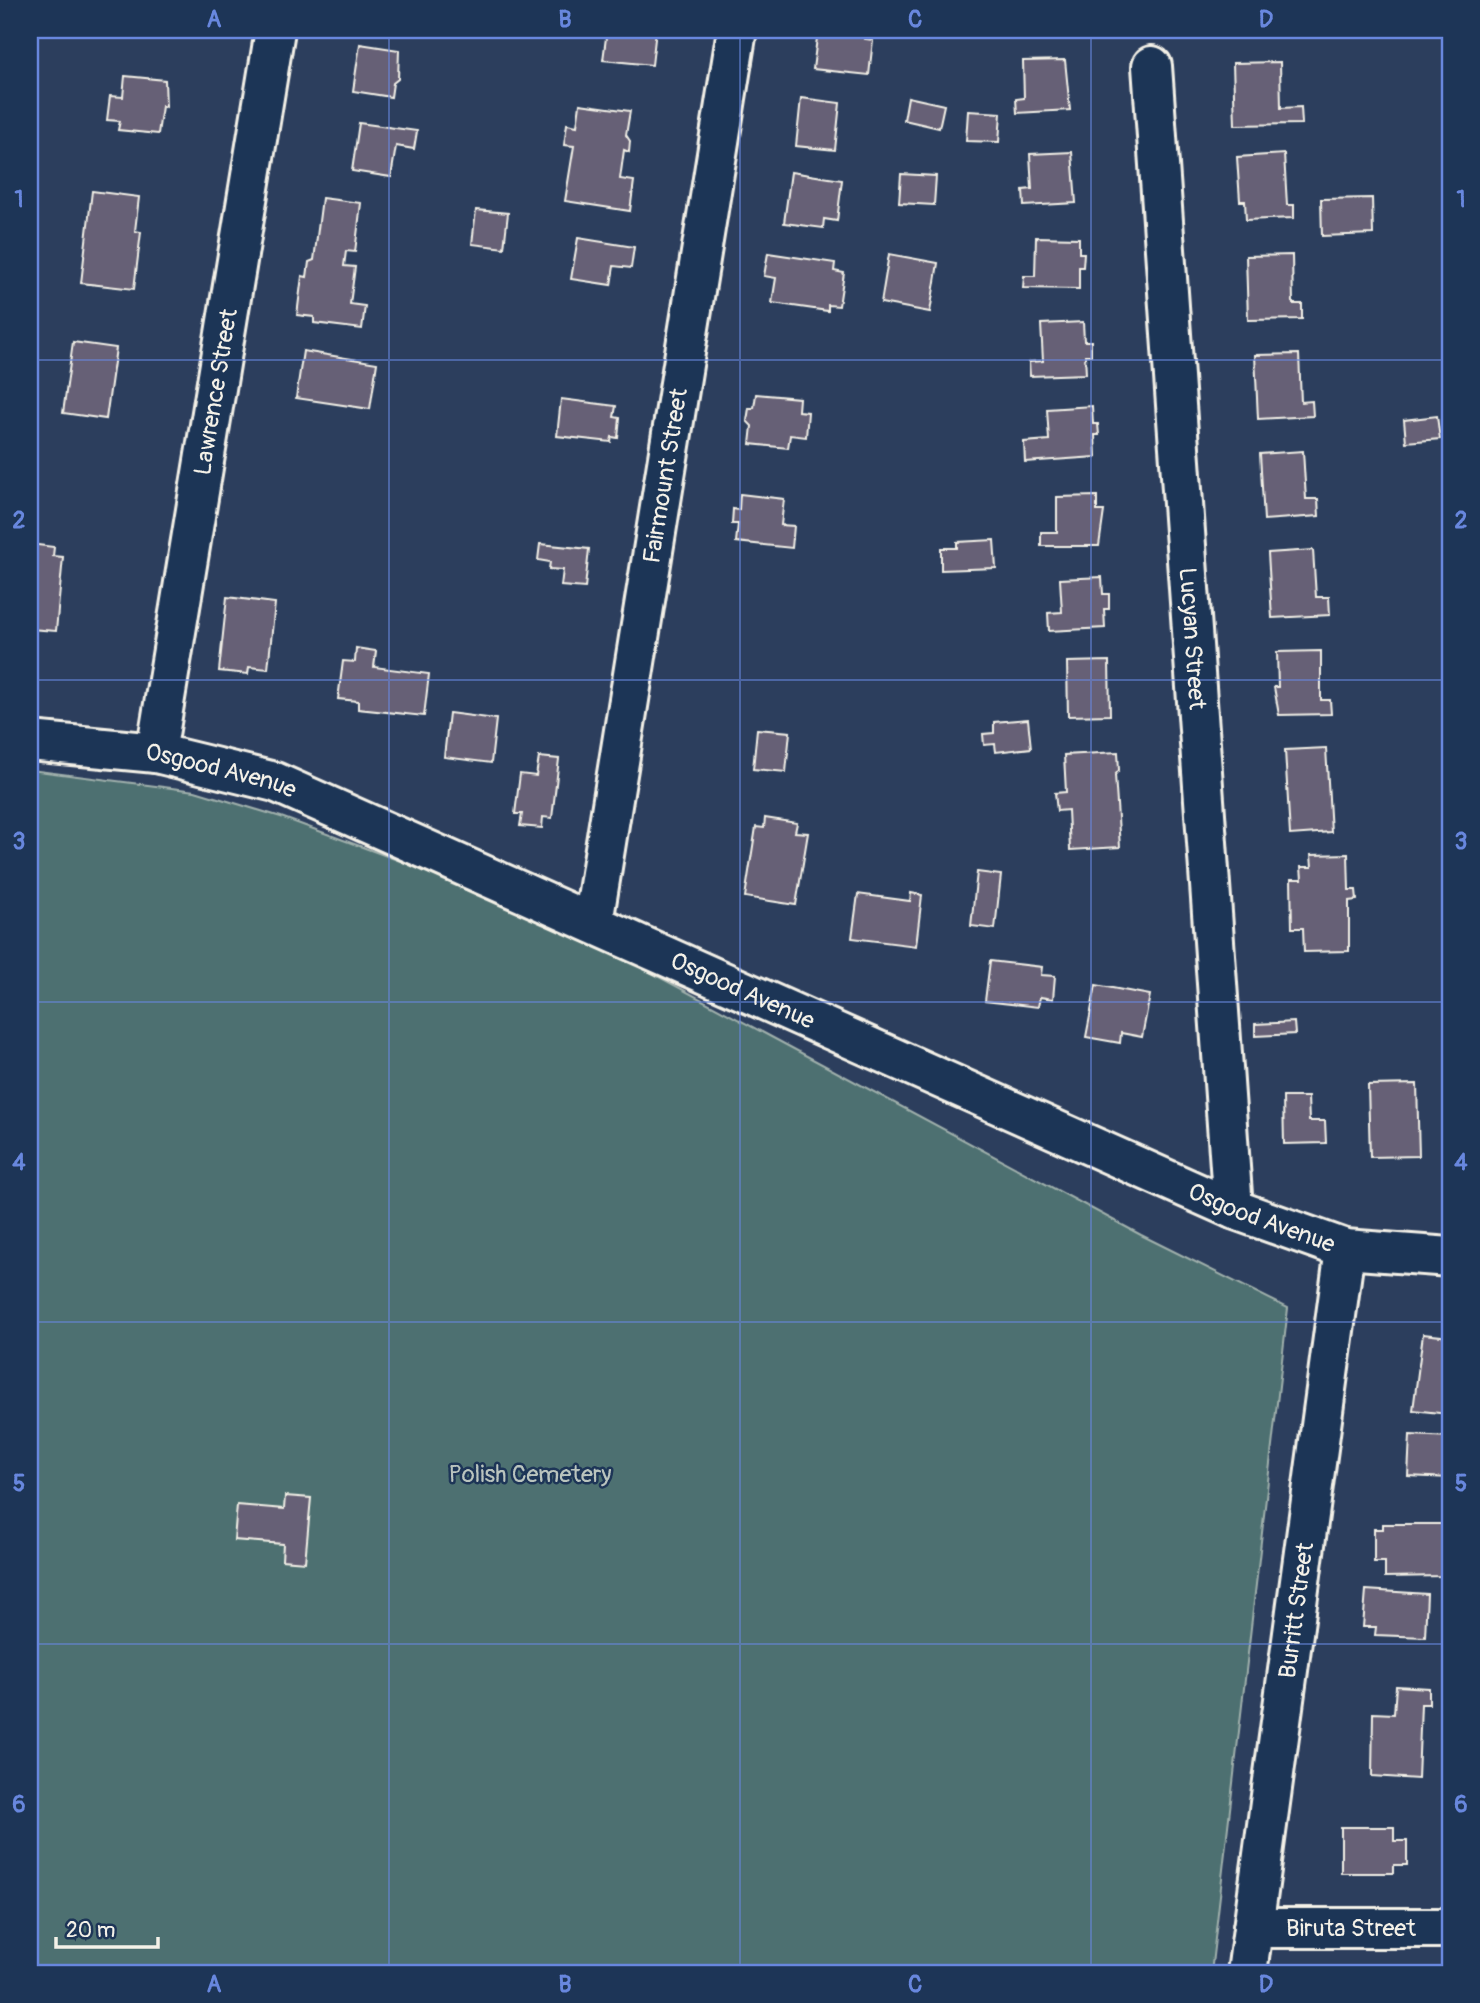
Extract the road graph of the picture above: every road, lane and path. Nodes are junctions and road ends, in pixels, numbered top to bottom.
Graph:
1 (275, 30) edge
2 (737, 30) edge
3 (1152, 66) dead end
4 (30, 741) edge
5 (156, 753) junction
6 (593, 923) junction
7 (1233, 1209) junction
8 (1345, 1249) junction
9 (1450, 1257) edge
10 (1252, 1928) junction
11 (1450, 1928) edge
12 (1247, 1973) edge

1 - 5 street, Lawrence Street
2 - 6 street, Fairmount Street
3 - 7 street, Lucyan Street
4 - 5 street, Osgood Avenue
5 - 6 street, Osgood Avenue
6 - 7 street, Osgood Avenue
7 - 8 street, Osgood Avenue
8 - 9 street, Osgood Avenue
8 - 10 street, Burritt Street
10 - 11 street, Biruta Street
10 - 12 street, Burritt Street

